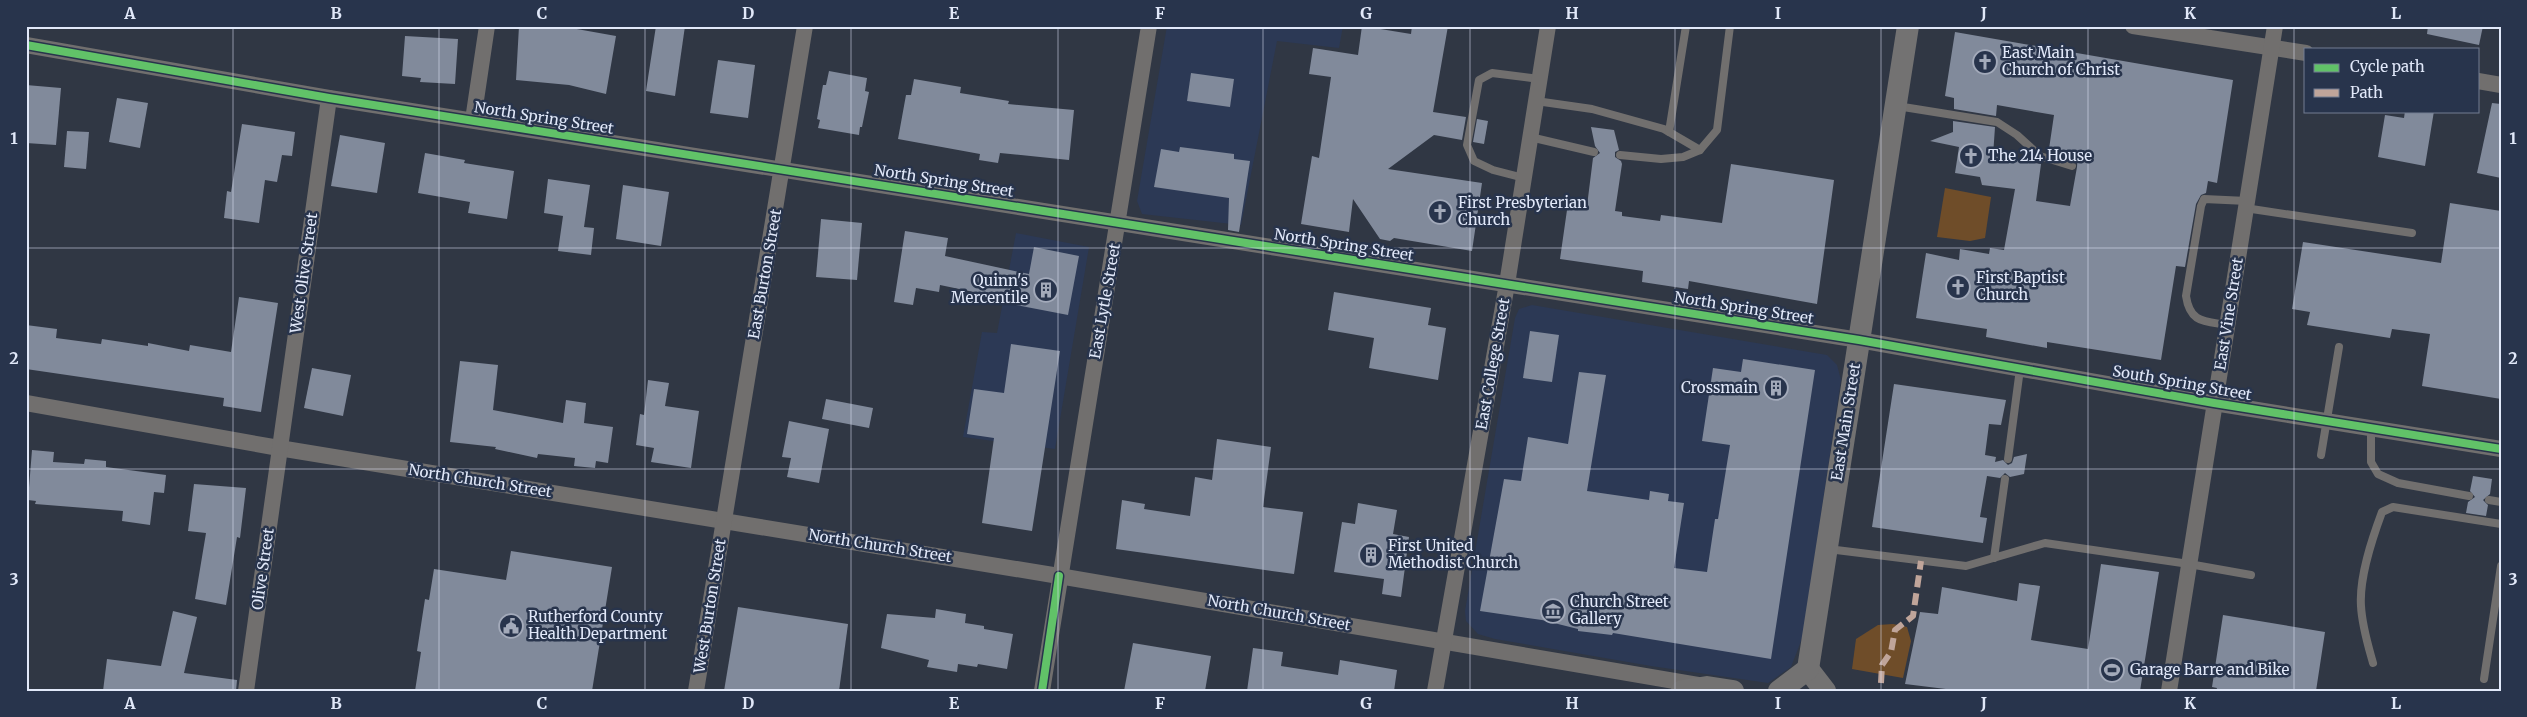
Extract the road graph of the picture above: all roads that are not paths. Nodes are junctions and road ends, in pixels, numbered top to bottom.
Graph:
1 (487, 26) edge
2 (806, 26) edge
3 (1149, 26) edge
4 (1548, 26) edge
5 (1686, 26) edge
6 (1730, 26) edge
7 (1908, 26) edge
8 (2133, 26) edge
9 (2275, 26) edge
10 (26, 45) edge
11 (2271, 47) junction
12 (2304, 53) edge
13 (1539, 79) junction
14 (2480, 81) edge
15 (2501, 85) edge
16 (329, 98) junction
17 (1536, 101) junction
18 (1895, 106) junction
19 (473, 120) junction
20 (1669, 132) junction
21 (1530, 137) junction
22 (1700, 150) junction
23 (1594, 152) dead end
24 (1620, 155) dead end
25 (2072, 166) dead end
26 (783, 170) junction
27 (1524, 178) junction
28 (2246, 204) junction
29 (1119, 223) junction
30 (2412, 233) dead end
31 (1507, 284) junction
32 (2227, 325) junction
33 (1859, 340) junction
34 (2339, 347) dead end
35 (2020, 369) junction
36 (26, 402) edge
37 (2214, 403) junction
38 (2327, 421) junction
39 (2371, 428) junction
40 (279, 448) junction
41 (2501, 449) edge
42 (2322, 455) dead end
43 (2008, 459) dead end
44 (2005, 479) dead end
45 (2469, 496) dead end
46 (2489, 500) dead end
47 (2501, 502) edge
48 (724, 521) junction
49 (2501, 524) edge
50 (1827, 548) junction
51 (1994, 558) junction
52 (2189, 564) junction
53 (2501, 566) edge
54 (2251, 575) dead end
55 (1059, 576) junction
56 (2491, 630) junction
57 (2501, 631) edge
58 (1444, 641) junction
59 (2373, 663) dead end
60 (1808, 669) junction
61 (2484, 679) dead end
62 (1707, 687) junction
63 (246, 691) edge
64 (696, 691) edge
65 (1042, 691) edge
66 (1435, 691) edge
67 (1682, 691) edge
68 (1733, 691) edge
69 (1779, 691) edge
70 (1825, 691) edge
71 (2169, 691) edge

1 - 19 street
2 - 26 street, East Burton Street
3 - 29 street, East Lytle Street
4 - 13 street, East College Street
5 - 20 lane
6 - 22 lane
7 - 18 street, East Main Street
8 - 11 street
9 - 11 street, East Vine Street
10 - 16 street, North Spring Street
11 - 12 street
11 - 28 street, East Vine Street
13 - 17 street, East College Street
13 - 27 lane
14 - 15 street
16 - 19 street, North Spring Street
16 - 40 street, West Olive Street
17 - 20 lane
17 - 21 street, East College Street
18 - 25 lane
18 - 33 street, East Main Street
19 - 26 street, North Spring Street
20 - 22 lane
21 - 23 lane
21 - 27 street, East College Street
22 - 24 lane
26 - 29 street, North Spring Street
26 - 48 street, East Burton Street
27 - 31 street, East College Street
28 - 30 lane
28 - 32 street, East Vine Street
28 - 32 lane
29 - 31 street, North Spring Street
29 - 55 street, East Lytle Street
31 - 33 street, North Spring Street
31 - 58 street, East College Street
32 - 37 street, East Vine Street
33 - 35 street, South Spring Street
33 - 50 street, East Main Street
34 - 38 lane
35 - 37 street, South Spring Street
35 - 43 lane
36 - 40 street, North Church Street
37 - 38 street, South Spring Street
37 - 52 street, East Vine Street
38 - 39 street, South Spring Street
38 - 42 lane
39 - 41 street, South Spring Street
39 - 45 lane
40 - 48 street, North Church Street
40 - 63 street, Olive Street
44 - 51 lane
46 - 47 lane
48 - 55 street, North Church Street
48 - 64 street, West Burton Street
49 - 59 lane
50 - 51 lane
50 - 60 street, East Main Street
51 - 52 lane
52 - 54 lane
52 - 71 street, East Vine Street
53 - 56 lane
55 - 58 street, North Church Street
55 - 65 street, East Lytle Street
56 - 57 lane
56 - 61 lane
58 - 62 street, North Church Street
58 - 66 street, East College Street
60 - 69 street
60 - 70 street
62 - 67 street
62 - 68 street, North Church Street

